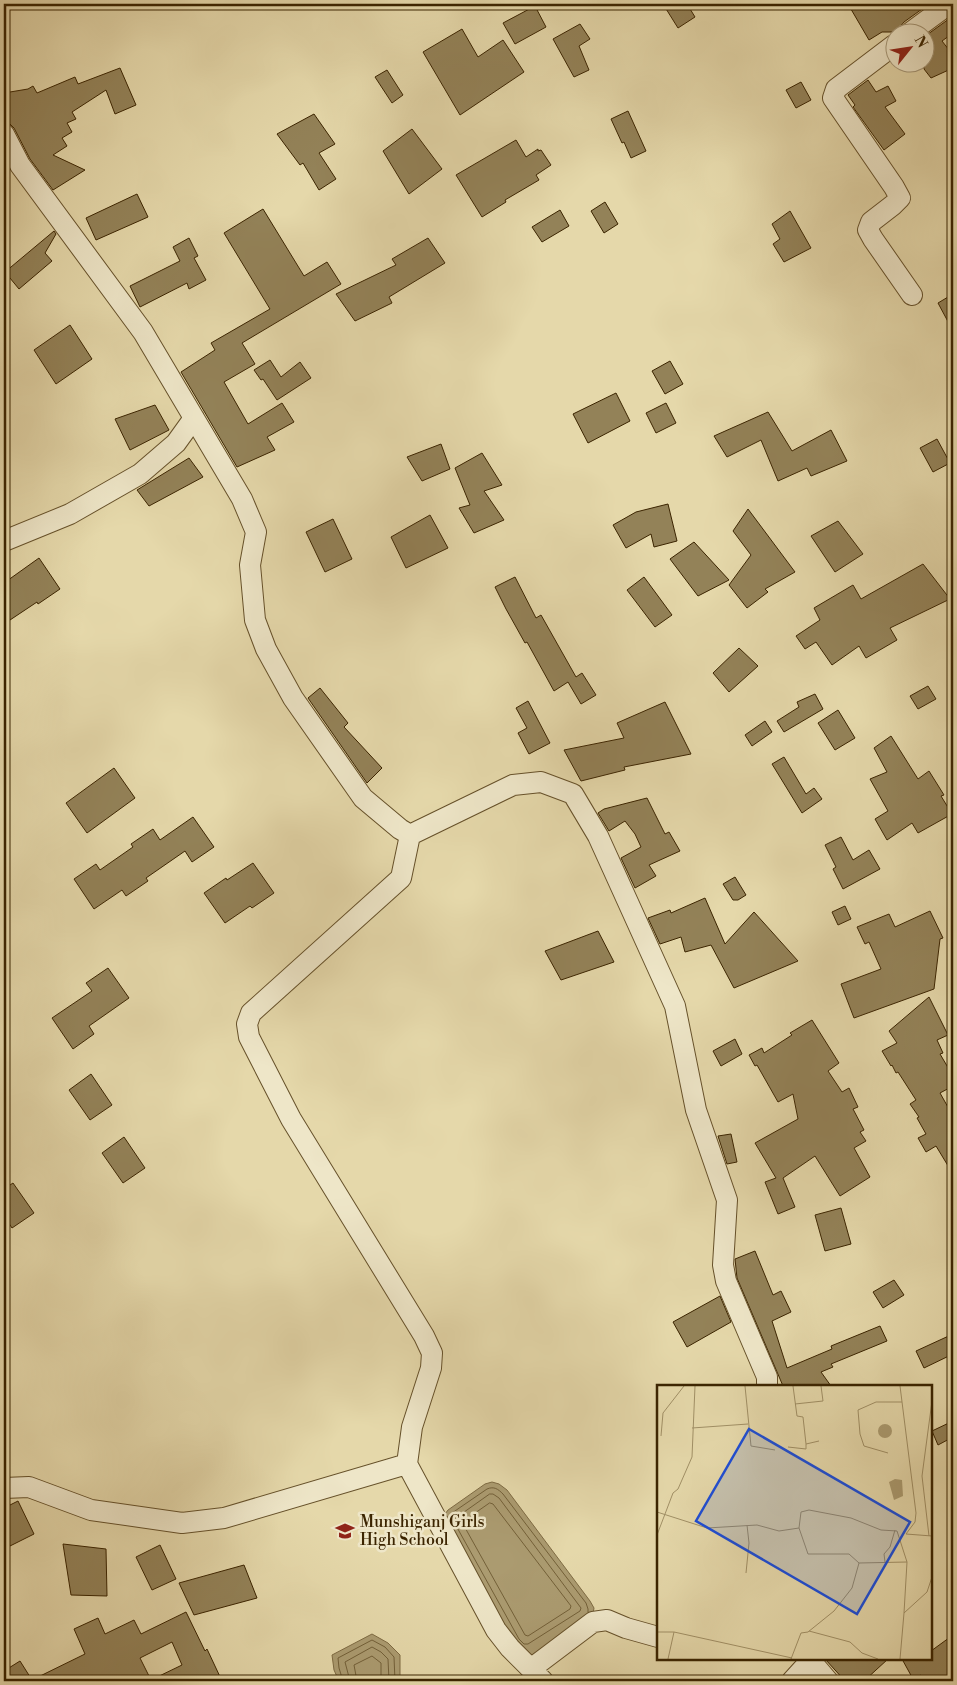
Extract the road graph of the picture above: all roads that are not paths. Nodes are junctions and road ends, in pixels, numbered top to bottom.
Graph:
1 (949, 4) edge
2 (925, 22) edge
3 (884, 53) edge
4 (4, 134) edge
5 (912, 295) dead end
6 (194, 418) junction
7 (4, 541) edge
8 (410, 835) junction
9 (767, 1385) edge
10 (407, 1464) junction
11 (4, 1488) edge
12 (657, 1637) edge
13 (811, 1660) edge
14 (537, 1675) edge
15 (792, 1681) edge
16 (828, 1681) edge

1 - 2 street
3 - 5 street
4 - 6 street
6 - 7 street
6 - 8 street
8 - 9 street
8 - 10 street
10 - 11 street
10 - 14 street
12 - 14 street
13 - 15 street
13 - 16 street

